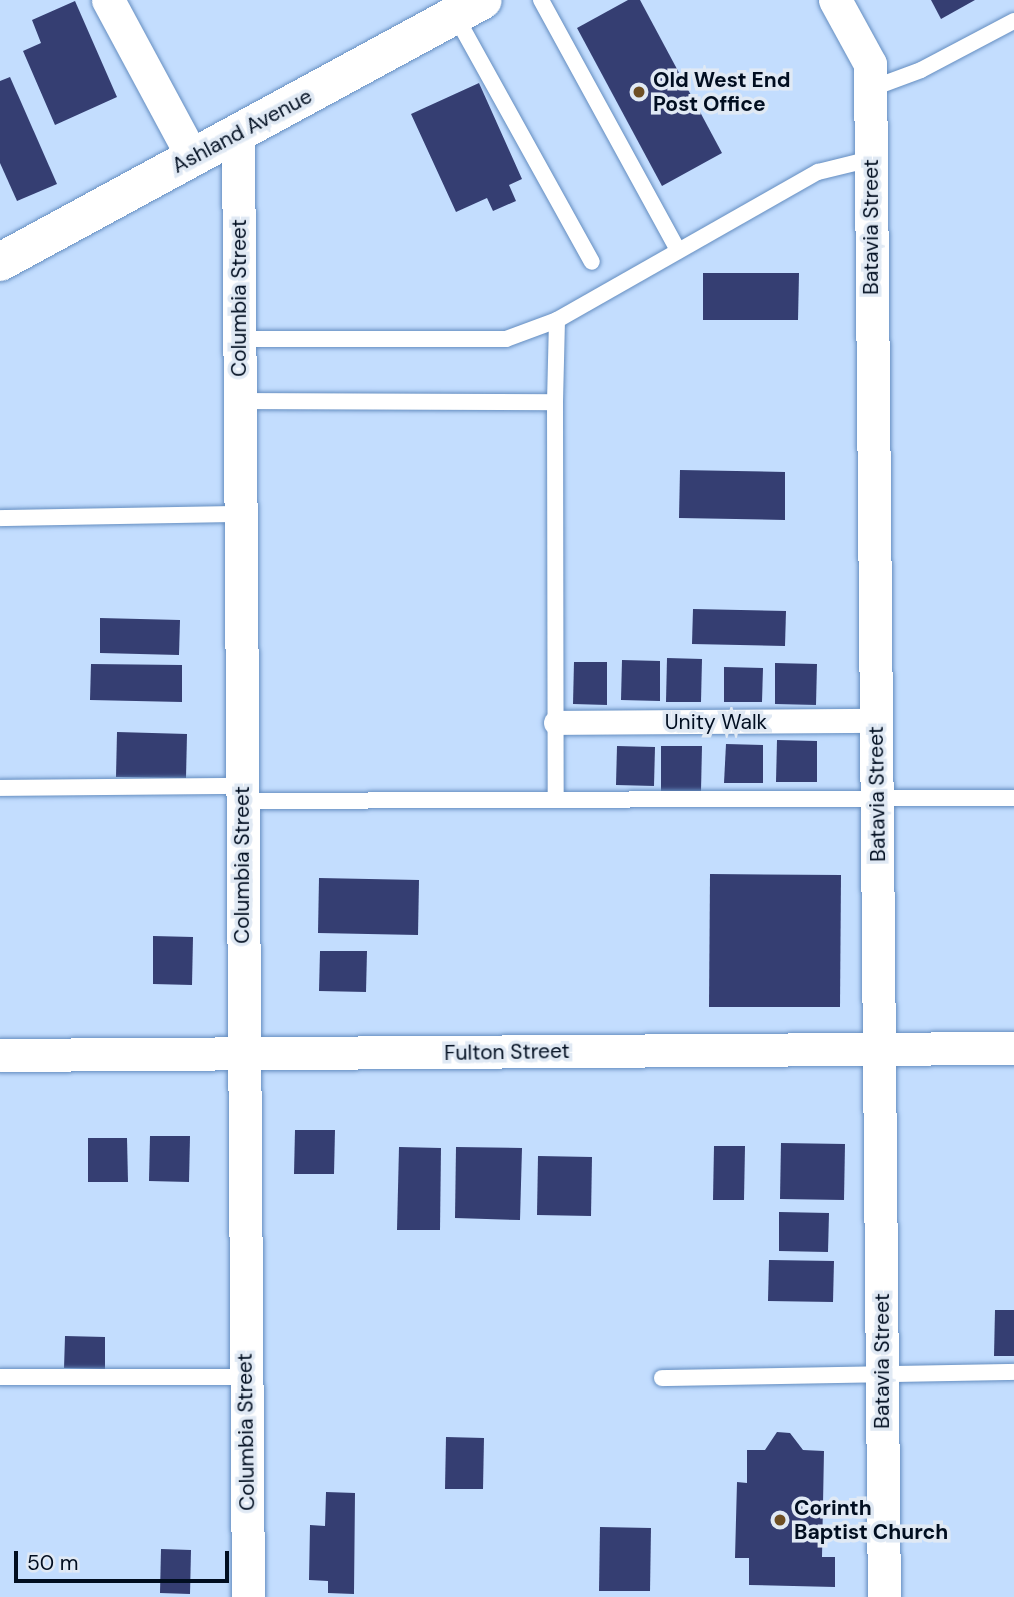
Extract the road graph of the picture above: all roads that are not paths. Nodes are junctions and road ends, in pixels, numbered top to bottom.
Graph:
1 (108, 0) edge
2 (541, 0) edge
3 (835, 0) edge
4 (469, 8) edge
5 (1014, 21) edge
6 (870, 89) junction
7 (239, 133) junction
8 (193, 158) junction
9 (871, 159) junction
10 (678, 250) junction
11 (0, 262) edge
12 (592, 262) dead end
13 (557, 320) junction
14 (239, 339) junction
15 (240, 401) junction
16 (555, 402) junction
17 (240, 514) junction
18 (0, 518) edge
19 (875, 721) junction
20 (556, 723) junction
21 (0, 788) edge
22 (241, 794) junction
23 (1014, 798) edge
24 (876, 799) junction
25 (556, 800) junction
26 (882, 1047) junction
27 (1014, 1048) edge
28 (0, 1055) edge
29 (243, 1055) junction
30 (1014, 1372) edge
31 (882, 1373) junction
32 (0, 1377) edge
33 (246, 1377) junction
34 (662, 1378) dead end
35 (248, 1597) edge
36 (884, 1597) edge

1 - 8 street
2 - 10 lane
3 - 6 street, Batavia Street
4 - 7 street, Ashland Avenue
4 - 12 lane
5 - 6 lane
6 - 9 street, Batavia Street
7 - 8 street, Ashland Avenue
7 - 14 street, Columbia Street
8 - 11 street, Ashland Avenue
9 - 10 lane
9 - 19 street, Batavia Street
10 - 13 lane
13 - 14 lane
13 - 16 lane
14 - 15 street, Columbia Street
15 - 16 lane
15 - 17 street, Columbia Street
16 - 20 lane
17 - 18 lane
17 - 22 street, Columbia Street
19 - 20 street, Unity Walk
19 - 24 street, Batavia Street
20 - 25 lane
21 - 22 lane
22 - 25 lane
22 - 29 street, Columbia Street
23 - 24 lane
24 - 25 lane
24 - 26 street, Batavia Street
26 - 27 street, Fulton Street
26 - 29 street, Fulton Street
26 - 31 street, Batavia Street
28 - 29 street, Fulton Street
29 - 33 street, Columbia Street
30 - 31 lane
31 - 34 lane
31 - 36 street, Batavia Street
32 - 33 lane
33 - 35 street, Columbia Street

